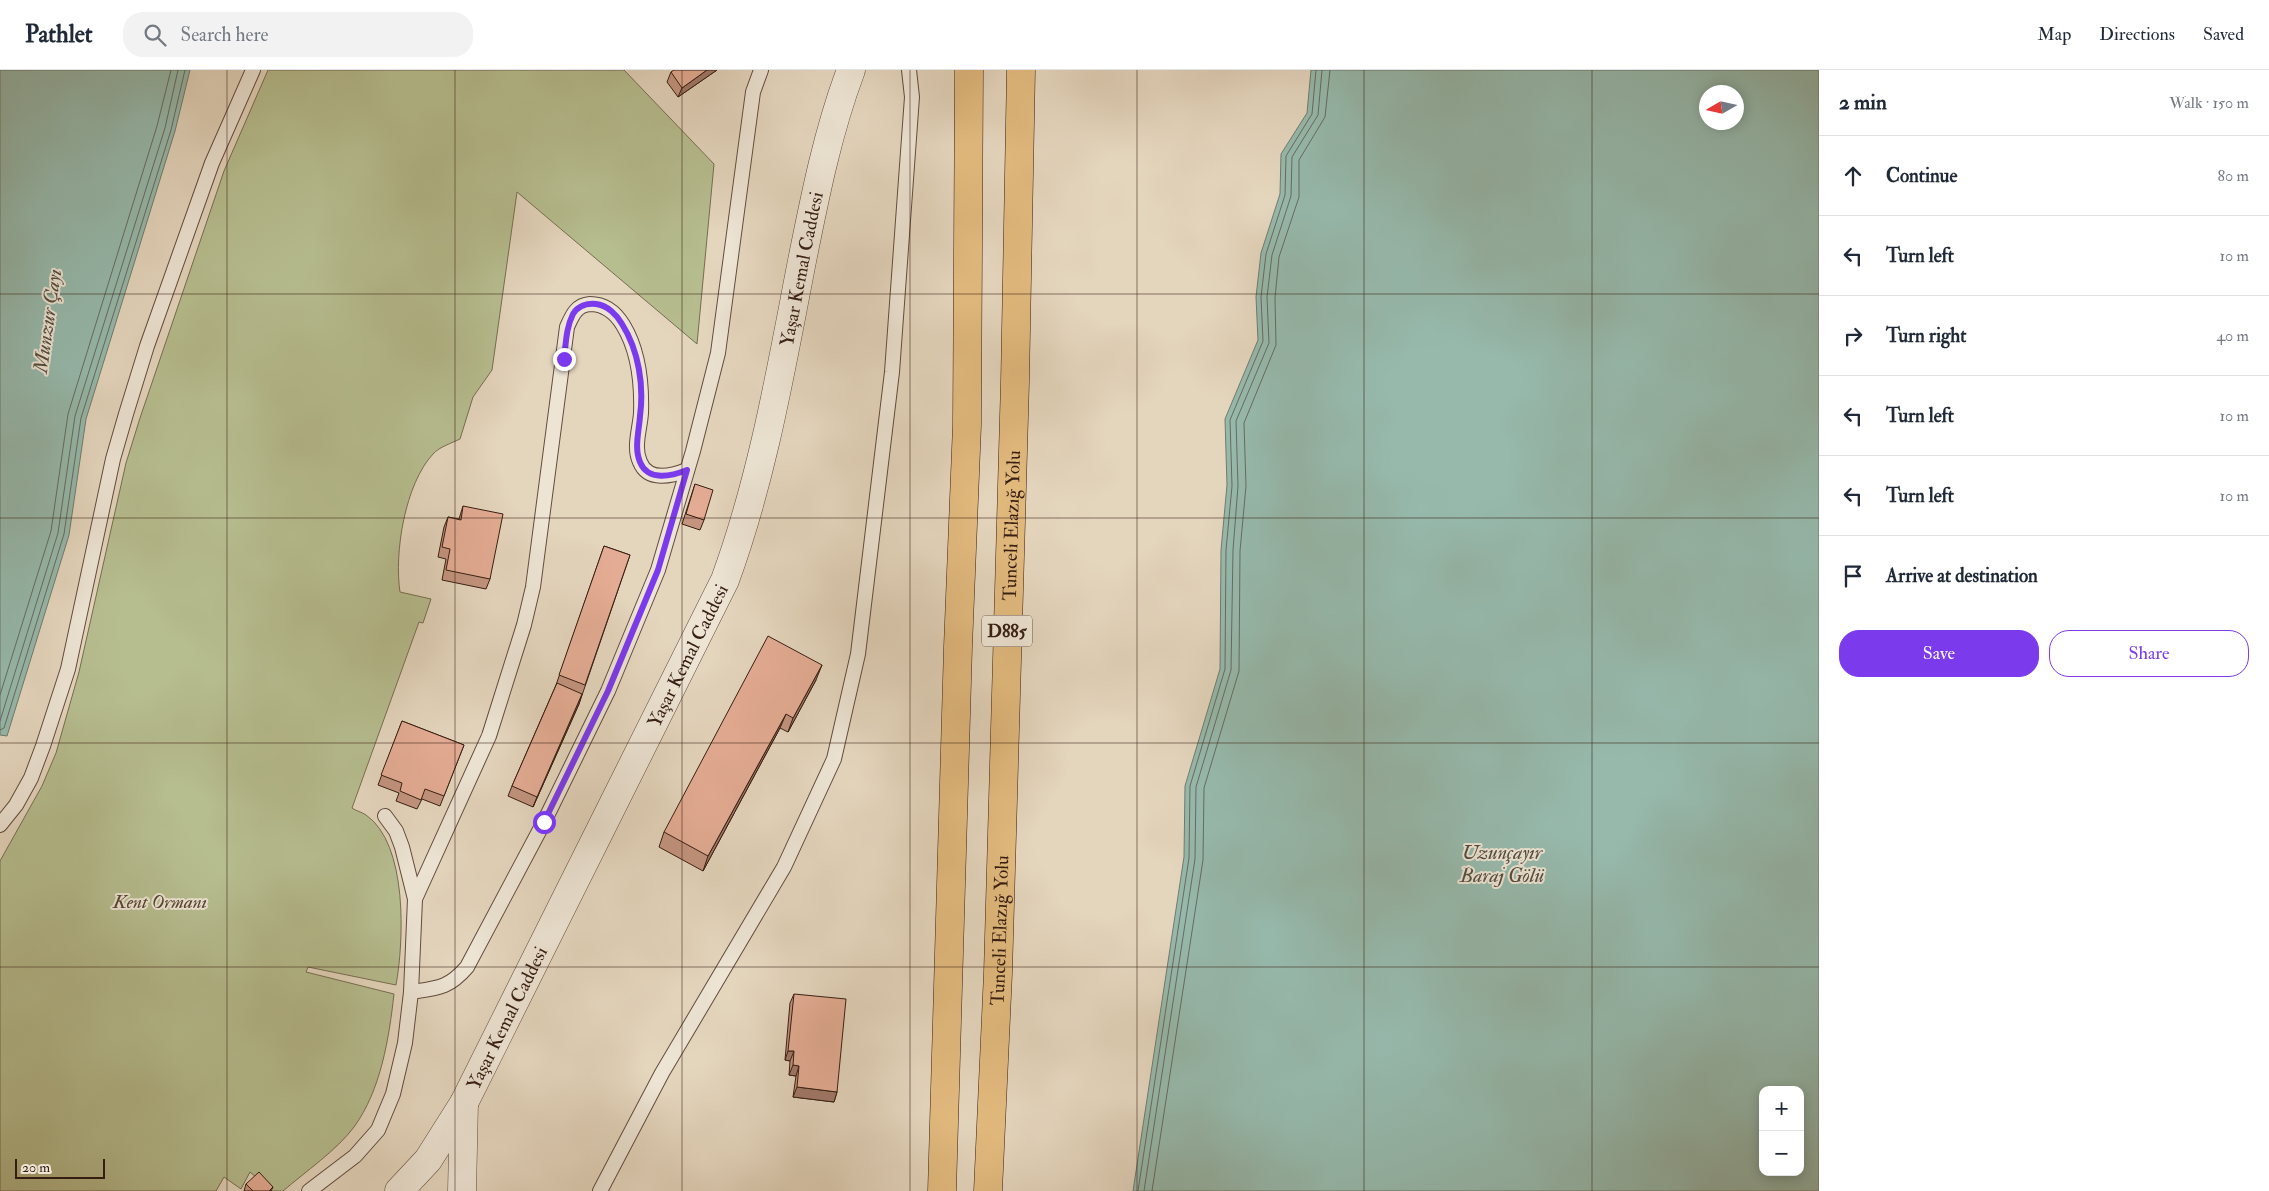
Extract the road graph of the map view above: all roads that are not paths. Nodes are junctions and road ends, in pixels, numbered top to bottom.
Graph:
1 (253, 70) edge
2 (761, 70) edge
3 (851, 70) edge
4 (909, 70) edge
5 (969, 70) edge
6 (1021, 70) edge
7 (687, 470) junction
8 (385, 816) dead end
9 (0, 825) edge
10 (415, 899) junction
11 (411, 992) junction
12 (464, 1103) junction
13 (309, 1191) edge
14 (399, 1191) edge
15 (462, 1191) edge
16 (600, 1191) edge
17 (942, 1191) edge
18 (988, 1191) edge

1 - 9 lane
2 - 7 lane
3 - 12 street, Yaşar Kemal Caddesi
4 - 16 lane
5 - 17 main road, D885
6 - 18 main road, Tunceli Elazığ Yolu / D885
7 - 10 lane
7 - 11 lane
8 - 10 lane
10 - 11 lane
11 - 13 lane
12 - 14 street, Yaşar Kemal Caddesi
12 - 15 street

